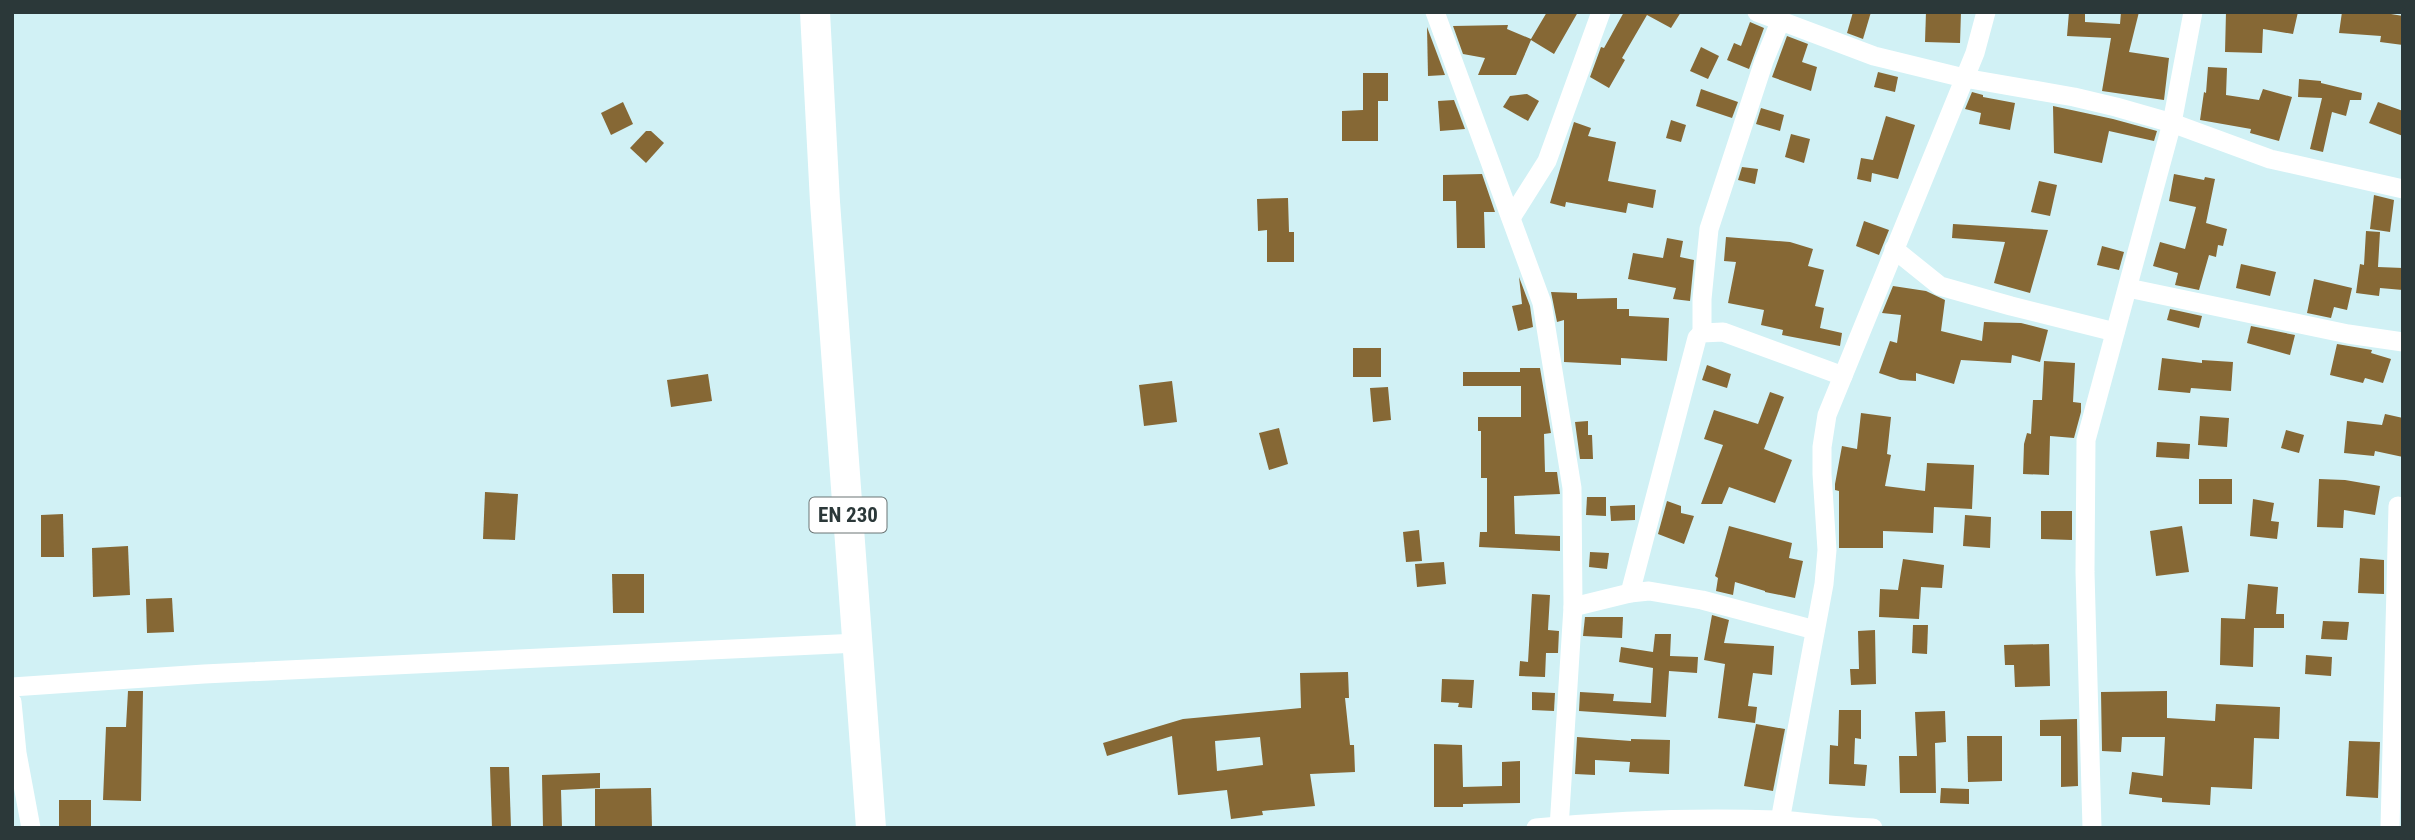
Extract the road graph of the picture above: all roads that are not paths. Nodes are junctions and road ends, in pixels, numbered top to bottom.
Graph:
1 (815, 12) edge
2 (1435, 12) edge
3 (1601, 12) edge
4 (1986, 12) edge
5 (2193, 12) edge
6 (1769, 16) edge
7 (1964, 78) junction
8 (2172, 123) junction
9 (2403, 189) edge
10 (1511, 218) junction
11 (1894, 249) junction
12 (2127, 288) junction
13 (2115, 332) junction
14 (1702, 333) junction
15 (2403, 342) edge
16 (1843, 376) junction
17 (2398, 506) dead end
18 (1630, 593) junction
19 (1573, 607) junction
20 (1815, 630) junction
21 (858, 643) junction
22 (12, 687) edge
23 (12, 702) edge
24 (1780, 821) junction
25 (1724, 824) edge
26 (1559, 827) edge
27 (1839, 827) edge
28 (31, 828) edge
29 (871, 828) edge
30 (1536, 828) edge
31 (1874, 828) edge
32 (2092, 828) edge
33 (2390, 828) edge

1 - 21 main road, EN 230
2 - 10 street
3 - 10 street
4 - 7 street
5 - 8 street
6 - 7 street
6 - 14 street
7 - 8 street
7 - 11 street
8 - 9 street
8 - 12 street
10 - 19 street
11 - 13 street
11 - 16 street
12 - 13 street
12 - 15 street
13 - 32 street
14 - 16 street
14 - 18 street
16 - 20 street
17 - 33 street
18 - 19 street
18 - 20 street
19 - 26 street
20 - 24 street
21 - 22 street
21 - 29 main road, EN 230
23 - 28 street
24 - 25 street
24 - 27 street
25 - 26 street
26 - 30 street
27 - 31 street

